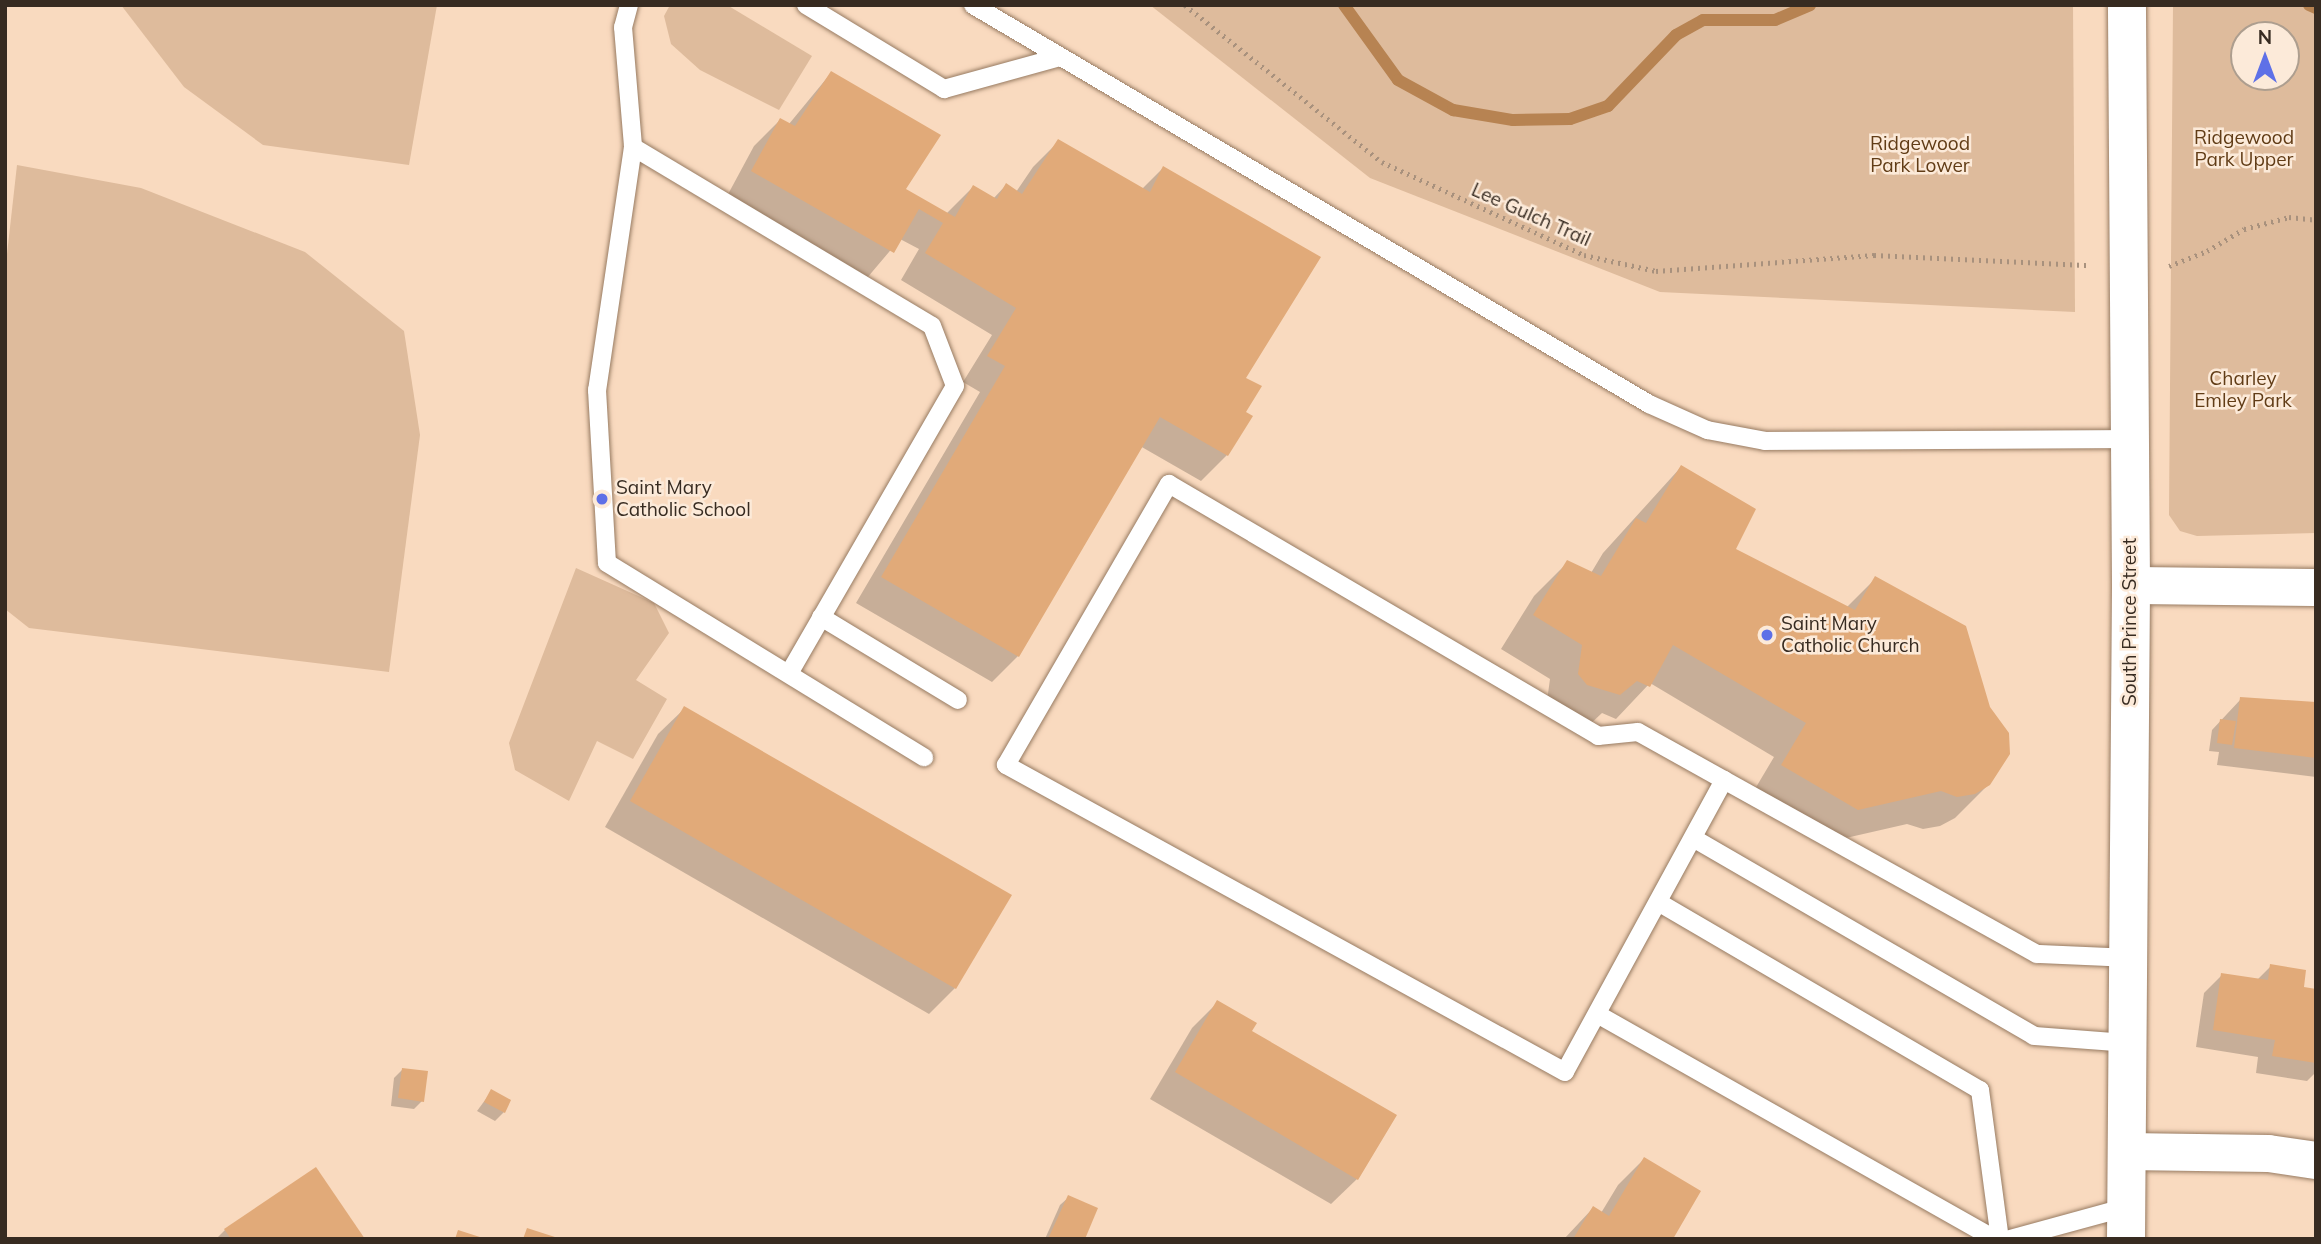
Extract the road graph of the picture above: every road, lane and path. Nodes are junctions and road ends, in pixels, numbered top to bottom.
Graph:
1 (629, 5) edge
2 (806, 5) edge
3 (973, 5) edge
4 (1185, 5) edge
5 (2127, 5) edge
6 (1060, 57) junction
7 (633, 148) junction
8 (2316, 220) edge
9 (2093, 265) dead end
10 (2171, 266) dead end
11 (2129, 439) junction
12 (2131, 586) junction
13 (2316, 587) edge
14 (821, 617) junction
15 (789, 674) junction
16 (958, 699) dead end
17 (924, 757) dead end
18 (1724, 780) junction
19 (1693, 838) junction
20 (1658, 902) junction
21 (2128, 958) junction
22 (1597, 1014) junction
23 (2127, 1042) junction
24 (2126, 1151) junction
25 (2316, 1160) edge
26 (2127, 1223) edge
27 (1998, 1239) edge
28 (2010, 1239) edge

1 - 7 lane
2 - 6 lane
3 - 6 lane
4 - 9 path, Lee Gulch Trail
5 - 11 street, South Prince Street
6 - 11 lane
7 - 14 lane
7 - 15 lane
8 - 10 path
11 - 12 street, South Prince Street
12 - 13 street
12 - 21 street, South Prince Street
14 - 15 lane
14 - 16 lane
15 - 17 lane
18 - 19 lane
18 - 21 lane
18 - 22 lane
19 - 20 lane
19 - 23 lane
20 - 22 lane
20 - 27 lane
21 - 23 street, South Prince Street
22 - 27 lane
23 - 24 street, South Prince Street
24 - 25 street
24 - 26 street, South Prince Street
26 - 28 lane

